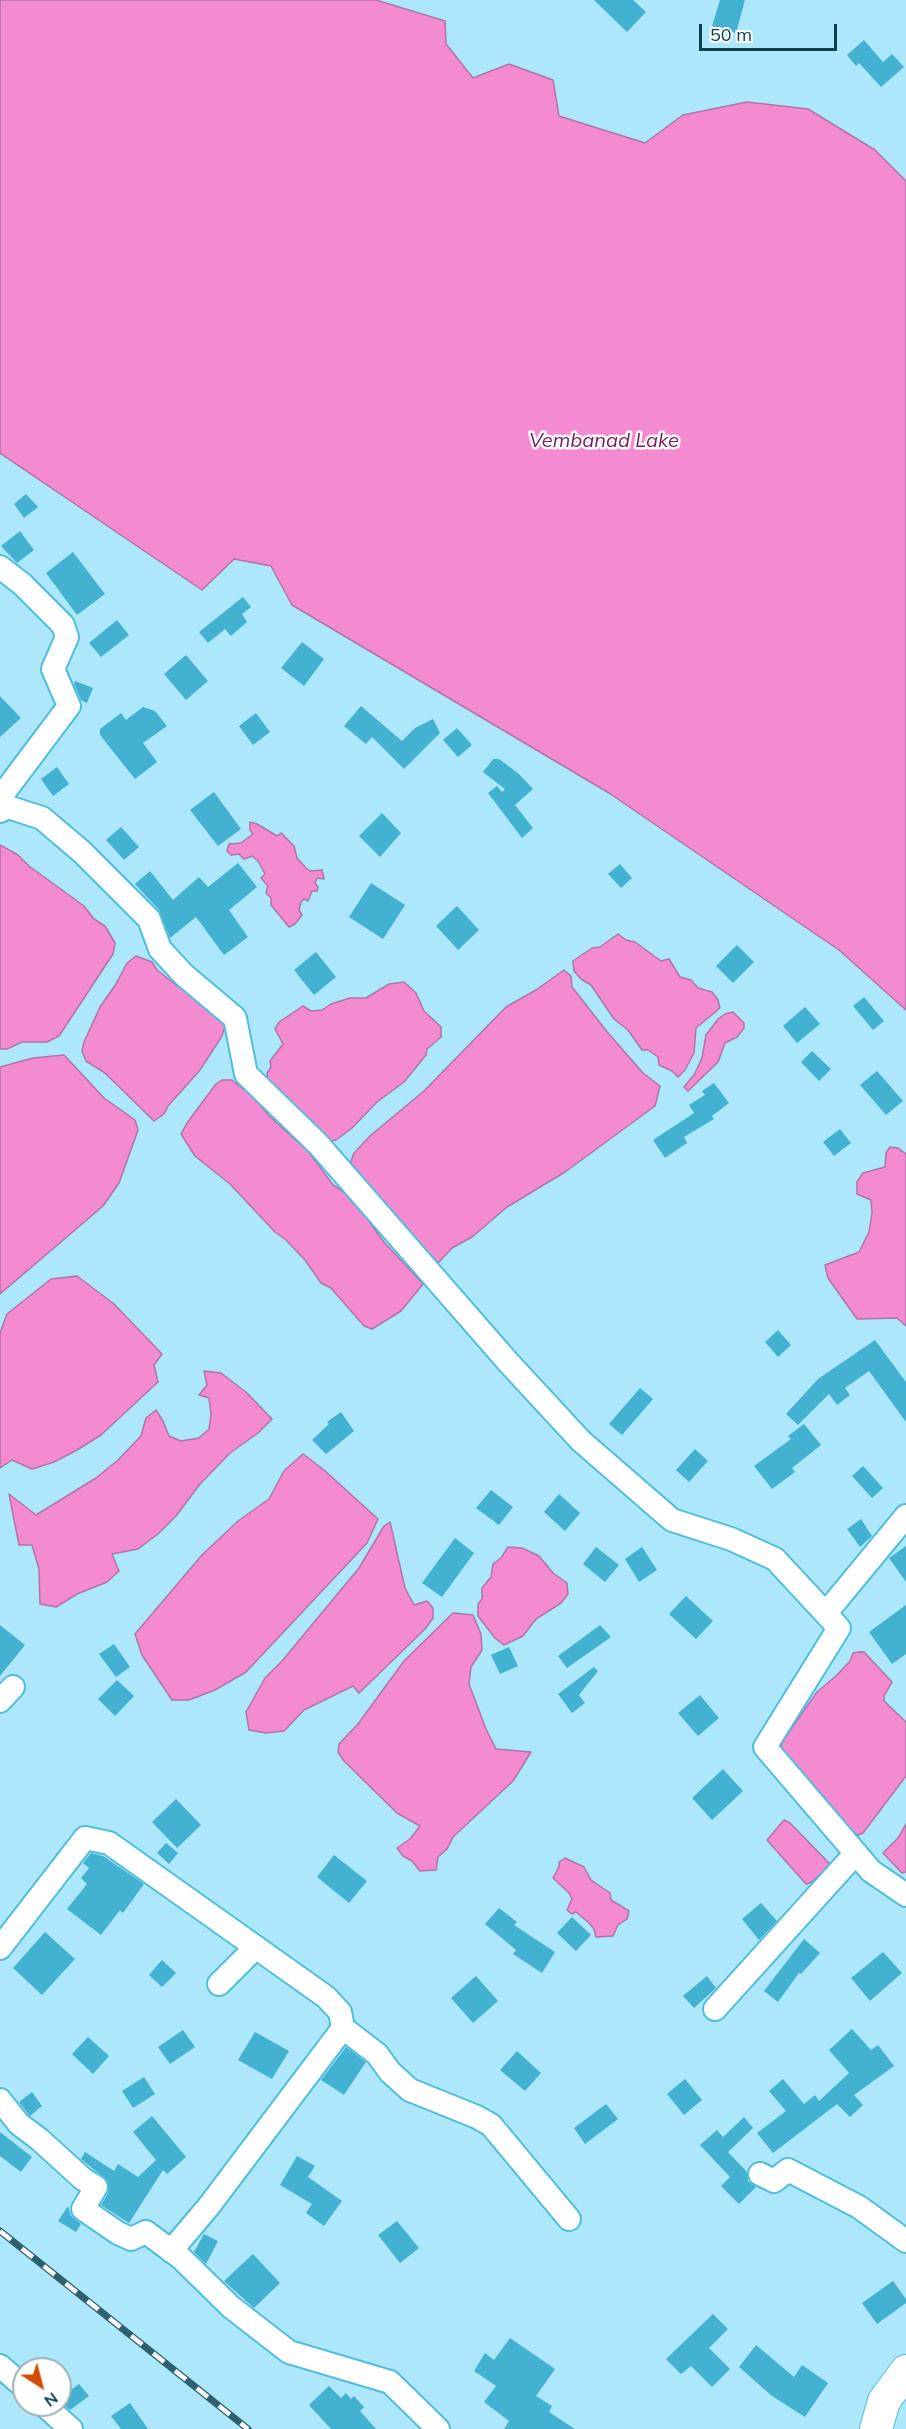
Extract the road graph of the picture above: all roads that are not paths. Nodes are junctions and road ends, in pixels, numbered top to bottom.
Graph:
1 (0, 567) edge
2 (0, 798) edge
3 (0, 811) edge
4 (906, 1516) edge
5 (826, 1613) junction
6 (856, 1853) junction
7 (906, 1895) edge
8 (256, 1947) junction
9 (0, 1948) edge
10 (219, 1984) dead end
11 (715, 2009) dead end
12 (344, 2028) junction
13 (0, 2100) edge
14 (760, 2174) dead end
15 (568, 2219) dead end
16 (906, 2241) edge
17 (171, 2251) junction
18 (0, 2366) edge
19 (906, 2371) edge
20 (12, 2376) edge
21 (58, 2417) edge
22 (881, 2426) edge
23 (72, 2429) edge
24 (438, 2429) edge

1 - 2 street
3 - 5 street
4 - 5 street
5 - 6 street
6 - 7 street
6 - 11 street
8 - 9 street
8 - 10 street
8 - 12 street
12 - 15 street
12 - 17 street
13 - 17 street
14 - 16 street
17 - 24 street
18 - 20 street
19 - 22 main road
21 - 23 street

